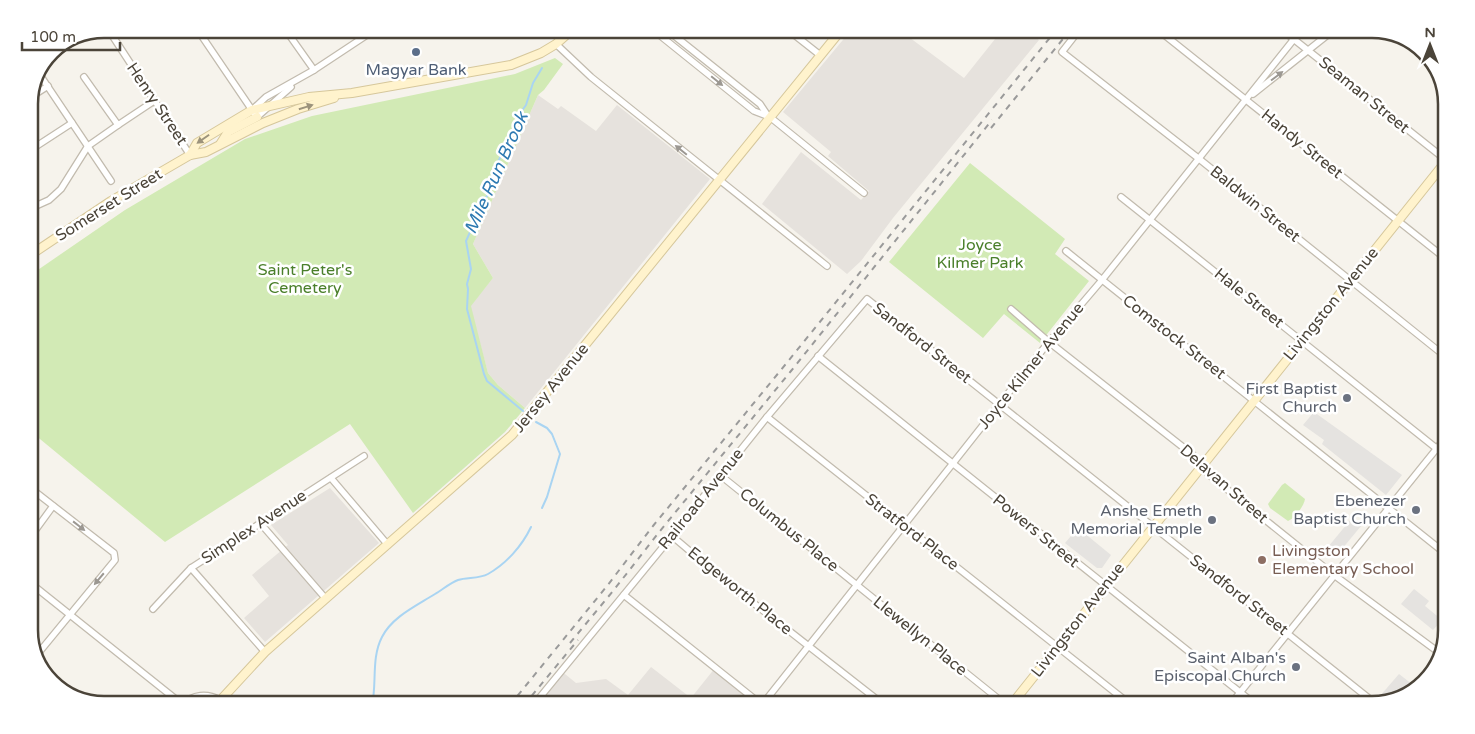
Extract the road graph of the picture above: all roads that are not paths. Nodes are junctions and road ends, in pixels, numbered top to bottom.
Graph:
1 (113, 37) edge
2 (202, 37) edge
3 (291, 37) edge
4 (364, 37) edge
5 (564, 37) edge
6 (662, 37) edge
7 (676, 37) edge
8 (798, 37) edge
9 (835, 37) edge
10 (1074, 37) edge
11 (1167, 37) edge
12 (1291, 37) edge
13 (1325, 37) edge
14 (1294, 39) junction
15 (556, 44) junction
16 (1308, 51) junction
17 (820, 55) junction
18 (700, 56) junction
19 (694, 63) junction
20 (314, 70) junction
21 (84, 77) dead end
22 (43, 78) edge
23 (296, 82) junction
24 (48, 86) junction
25 (39, 92) edge
26 (352, 93) junction
27 (1245, 99) junction
28 (154, 101) junction
29 (270, 106) junction
30 (256, 117) junction
31 (770, 117) junction
32 (72, 123) junction
33 (118, 126) junction
34 (38, 145) edge
35 (88, 146) junction
36 (1437, 154) edge
37 (190, 155) junction
38 (1198, 158) junction
39 (1437, 172) edge
40 (719, 180) junction
41 (110, 181) dead end
42 (864, 193) dead end
43 (1122, 197) dead end
44 (38, 205) edge
45 (1150, 220) junction
46 (1398, 221) junction
47 (38, 250) edge
48 (1066, 251) dead end
49 (1437, 252) edge
50 (827, 266) dead end
51 (1102, 280) junction
52 (1350, 280) junction
53 (868, 299) joint
54 (1011, 309) dead end
55 (1302, 341) junction
56 (1049, 342) junction
57 (1437, 350) edge
58 (818, 356) junction
59 (1254, 400) junction
60 (1000, 404) junction
61 (767, 417) junction
62 (1437, 448) joint
63 (364, 456) dead end
64 (953, 464) junction
65 (1202, 465) junction
66 (720, 475) junction
67 (331, 478) junction
68 (38, 494) edge
69 (54, 506) junction
70 (1388, 508) junction
71 (261, 524) junction
72 (904, 526) junction
73 (1153, 526) junction
74 (38, 527) edge
75 (672, 536) junction
76 (388, 545) junction
77 (1438, 548) edge
78 (192, 568) junction
79 (1334, 575) junction
80 (857, 585) junction
81 (1105, 586) junction
82 (38, 589) edge
83 (624, 595) junction
84 (326, 599) junction
85 (153, 609) dead end
86 (69, 615) junction
87 (1288, 634) junction
88 (809, 646) junction
89 (1058, 646) junction
90 (1435, 649) edge
91 (41, 650) edge
92 (265, 652) junction
93 (1240, 693) junction
94 (171, 696) edge
95 (198, 696) edge
96 (211, 696) edge
97 (224, 696) edge
98 (541, 696) edge
99 (751, 696) edge
100 (769, 696) edge
101 (873, 696) edge
102 (995, 696) edge
103 (1018, 696) edge
104 (1120, 696) edge
105 (1238, 696) edge
106 (1244, 696) edge
107 (1366, 696) edge

1 - 28 street, Henry Street
2 - 30 street
3 - 20 street
4 - 20 street, Somerset Street
5 - 15 main road
6 - 19 street
7 - 18 street
8 - 17 street
9 - 17 main road, Jersey Avenue
10 - 38 street, Baldwin Street
11 - 27 street, Handy Street
12 - 14 street, Seaman Street
13 - 16 street
14 - 16 street, Seaman Street
14 - 27 street, Joyce Kilmer Avenue
15 - 26 main road
40 -> 15 street
27 -> 16 street
16 - 36 street, Seaman Street
17 - 31 main road, Jersey Avenue
18 - 19 street
18 - 31 street
19 -> 31 street
20 - 23 street, Somerset Street
21 - 33 street
22 - 24 street
23 - 29 street, Somerset Street
23 - 30 street, Somerset Street
24 - 25 street
24 - 32 street
26 - 29 main road
30 -> 26 main road
27 - 38 street, Joyce Kilmer Avenue
27 - 46 street, Handy Street
28 - 33 street
28 - 37 street, Henry Street
29 - 30 main road
30 - 37 main road, Somerset Street
30 -> 37 main road, Somerset Street
31 - 40 main road, Jersey Avenue
31 - 42 street
32 - 34 street
32 - 35 street
33 - 35 street
35 - 41 street
35 - 44 street
37 - 47 main road, Somerset Street
38 - 45 street, Joyce Kilmer Avenue
38 - 52 street, Baldwin Street
39 - 46 main road, Livingston Avenue
40 - 50 street
40 - 76 main road, Jersey Avenue
43 - 45 street, Hale Street
45 - 51 street, Joyce Kilmer Avenue
45 - 55 street, Hale Street
46 - 49 street, Handy Street
46 - 52 main road, Livingston Avenue
48 - 51 street, Comstock Street
51 - 56 street, Joyce Kilmer Avenue
51 - 59 street, Comstock Street
52 - 55 main road, Livingston Avenue
52 - 57 street, Baldwin Street
53 - 58 street, Railroad Avenue
53 - 60 street, Sandford Street
54 - 56 street, Delavan Street
55 - 59 main road, Livingston Avenue
55 - 62 street, Hale Street
56 - 60 street, Joyce Kilmer Avenue
56 - 65 street, Delavan Street
58 - 61 street, Railroad Avenue
58 - 64 street, Powers Street
59 - 65 main road, Livingston Avenue
59 - 70 street, Comstock Street
60 - 64 street, Joyce Kilmer Avenue
60 - 73 street, Sandford Street
61 - 66 street, Railroad Avenue
61 - 72 street, Stratford Place
62 - 70 street
63 - 67 street, Simplex Avenue
64 - 72 street, Joyce Kilmer Avenue
64 - 81 street, Powers Street
65 - 73 main road, Livingston Avenue
65 - 79 street, Delavan Street
66 - 75 street, Railroad Avenue
66 - 80 street, Columbus Place
67 - 71 street, Simplex Avenue
67 - 76 street
68 - 69 street
69 - 74 street
69 -> 86 street
70 - 77 street, Comstock Street
70 - 79 street
71 - 78 street, Simplex Avenue
71 - 84 street
72 - 80 street, Joyce Kilmer Avenue
72 - 89 street, Stratford Place
73 - 81 main road, Livingston Avenue
73 - 87 street, Sandford Street
75 - 83 street, Railroad Avenue
75 - 88 street, Edgeworth Place
76 - 84 main road, Jersey Avenue
78 - 85 street, Simplex Avenue
78 - 92 street
79 - 87 street
79 - 90 street, Delavan Street
80 - 88 street, Joyce Kilmer Avenue
80 - 102 street, Llewellyn Place
81 - 89 main road, Livingston Avenue
81 - 93 street, Powers Street
82 - 86 street
83 - 98 street, Railroad Avenue
83 - 99 street
84 - 92 main road, Jersey Avenue
86 - 91 street
86 - 94 street
87 - 93 street
87 - 107 street, Sandford Street
88 - 100 street, Joyce Kilmer Avenue
88 - 101 street, Edgeworth Place
89 - 103 main road, Livingston Avenue
89 - 104 street, Stratford Place
92 - 97 main road, Jersey Avenue
93 - 105 street
93 - 106 street, Powers Street
95 - 96 street

